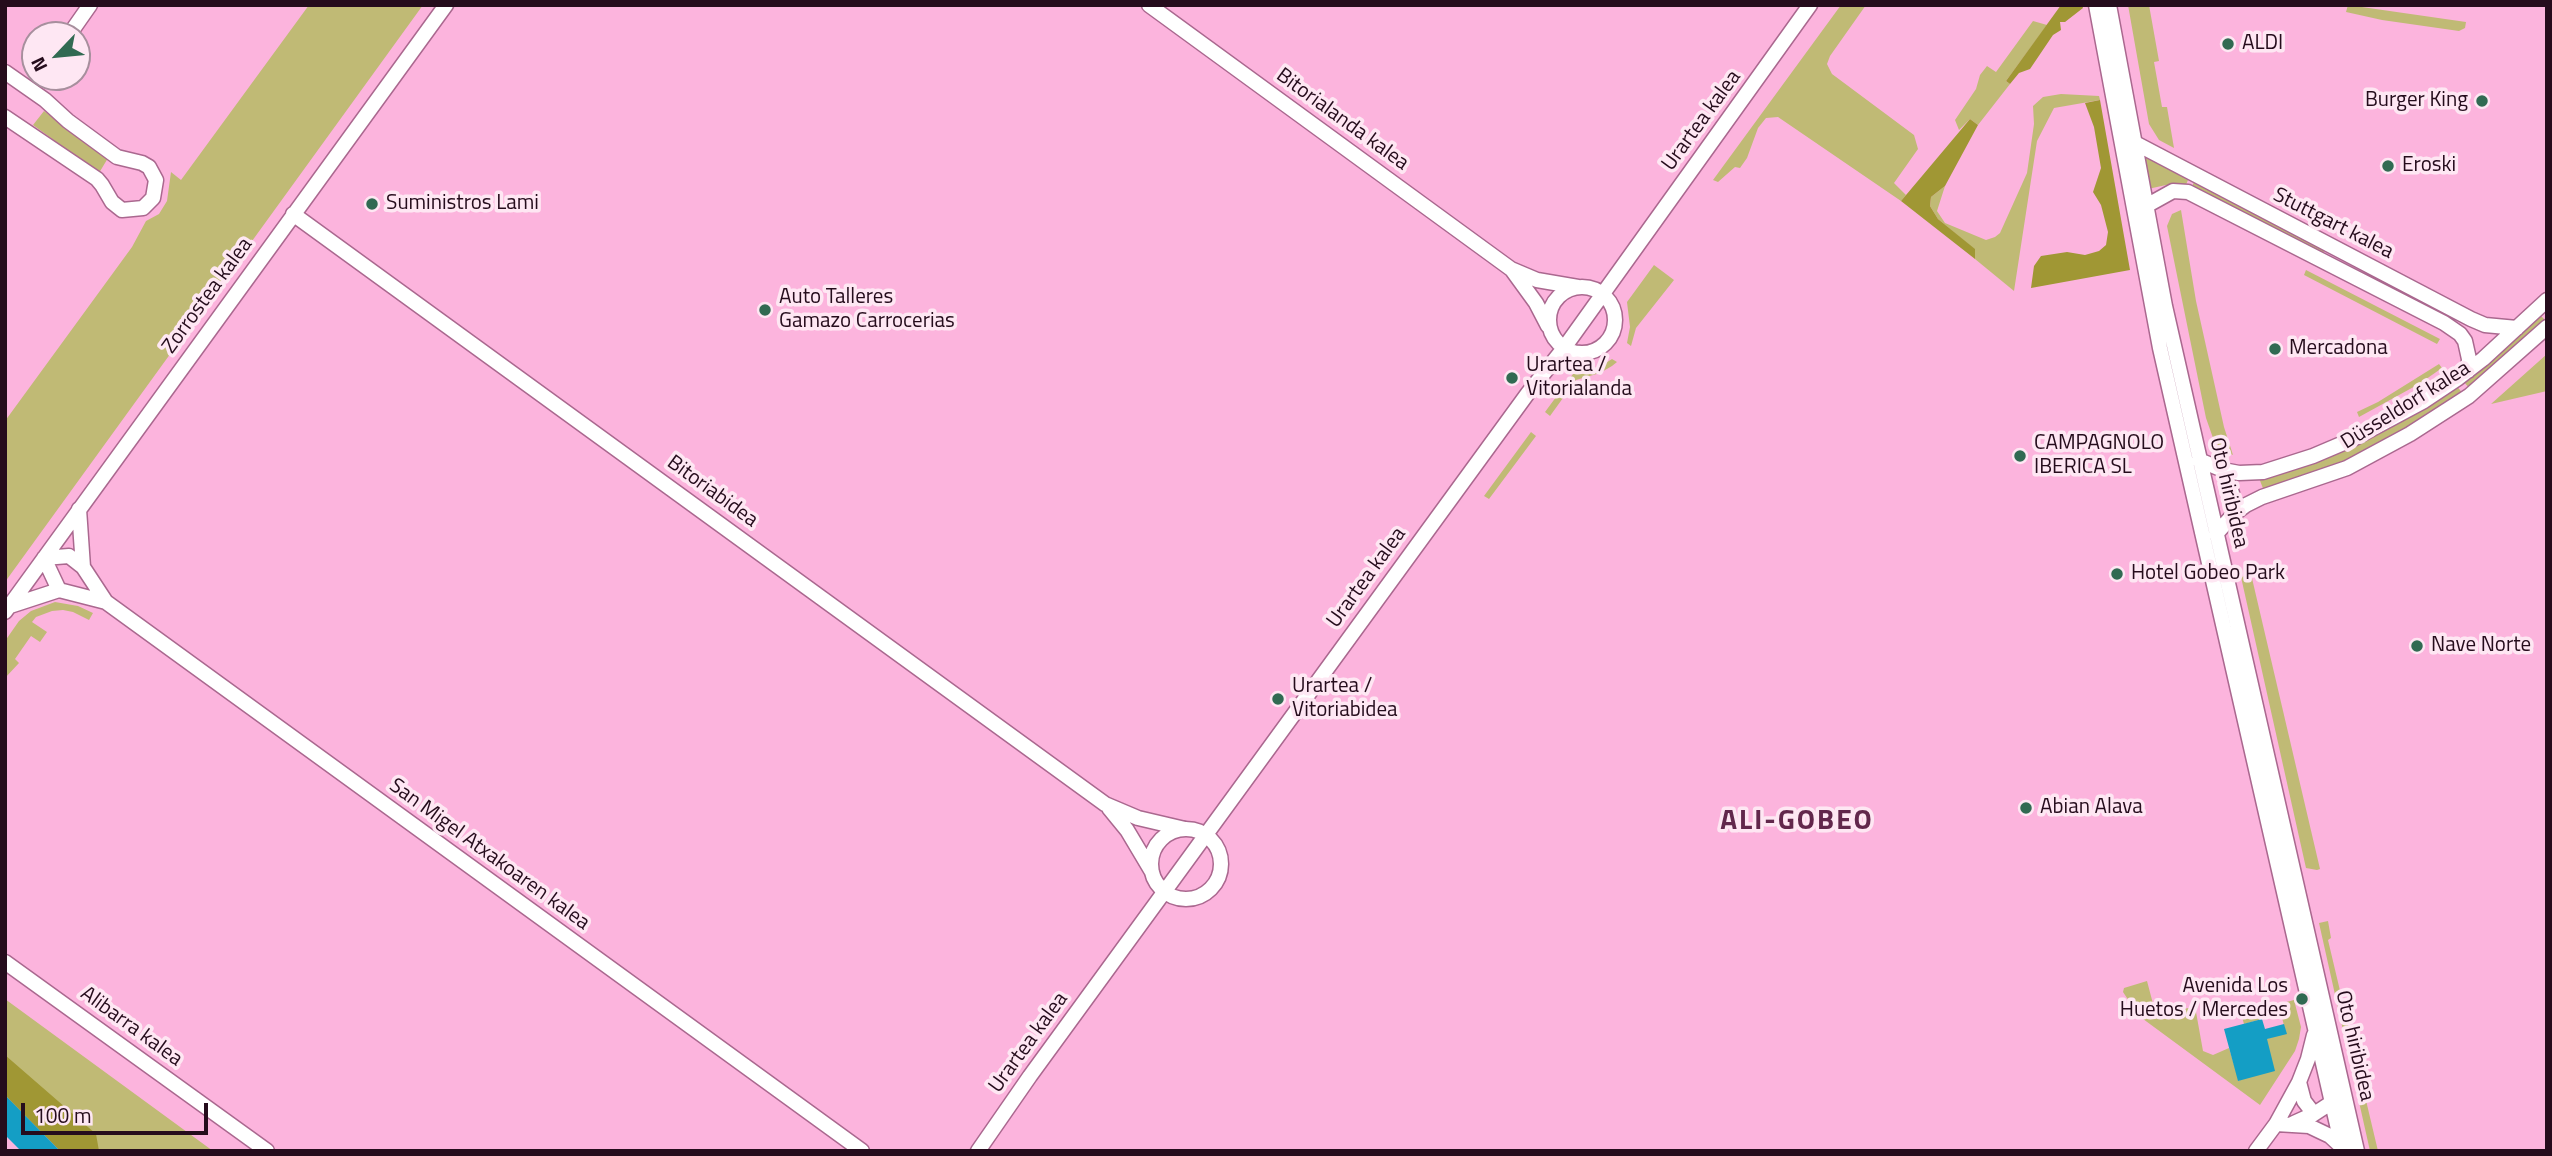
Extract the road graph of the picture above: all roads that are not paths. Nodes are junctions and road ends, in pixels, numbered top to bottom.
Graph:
1 (90, 5) edge
2 (446, 5) edge
3 (1149, 5) edge
4 (1811, 5) edge
5 (2096, 5) edge
6 (2109, 5) edge
7 (79, 21) edge
8 (41, 91) edge
9 (6, 118) edge
10 (2135, 143) junction
11 (2146, 206) junction
12 (293, 214) junction
13 (1511, 268) junction
14 (1578, 287) junction
15 (1602, 295) junction
16 (2547, 300) edge
17 (2547, 327) edge
18 (2517, 328) junction
19 (1550, 331) junction
20 (1564, 348) junction
21 (2468, 371) junction
22 (2199, 460) junction
23 (2223, 470) junction
24 (79, 509) junction
25 (2234, 514) junction
26 (2216, 534) junction
27 (44, 558) junction
28 (83, 567) junction
29 (59, 590) junction
30 (106, 603) junction
31 (8, 609) edge
32 (1105, 804) junction
33 (1185, 829) junction
34 (1207, 835) junction
35 (1153, 875) junction
36 (1164, 891) junction
37 (5, 962) edge
38 (2316, 1030) junction
39 (2299, 1083) junction
40 (2344, 1093) junction
41 (2332, 1103) junction
42 (2314, 1114) junction
43 (2276, 1124) junction
44 (2292, 1124) junction
45 (851, 1146) edge
46 (2348, 1150) edge
47 (267, 1151) edge
48 (862, 1151) edge
49 (978, 1151) edge
50 (2256, 1151) edge

1 - 7 street
2 - 12 street, Zorrostea kalea
3 - 13 street, Bitorialanda kalea
4 - 15 street, Urartea kalea
5 - 38 street, Oto hiribidea
6 - 10 street, Oto hiribidea
8 - 9 street
10 - 11 street, Oto hiribidea
10 - 18 street, Stuttgart kalea
11 - 21 street, Stuttgart kalea
11 - 22 street, Oto hiribidea
12 - 24 street, Zorrostea kalea
12 - 32 street, Bitoriabidea
13 - 14 street, Bitorialanda kalea
13 - 19 street, Bitorialanda kalea
14 - 15 street
14 - 19 street
15 - 20 street, Urartea kalea
15 - 20 street
16 - 18 street, Düsseldorf kalea
17 - 25 street, Düsseldorf kalea
18 - 21 street, Düsseldorf kalea
19 - 20 street
20 - 34 street, Urartea kalea
21 - 23 street, Düsseldorf kalea
22 - 23 street, Düsseldorf kalea
22 - 26 street, Oto hiribidea
23 - 25 street
24 - 27 street, Zorrostea kalea
24 - 28 street, San Migel Atxakoaren kalea
25 - 26 street, Düsseldorf kalea
26 - 40 street, Oto hiribidea
27 - 28 street
27 - 29 street
27 - 31 street, Zorrostea kalea
28 - 30 street, San Migel Atxakoaren kalea
29 - 30 street, San Migel Atxakoaren kalea
29 - 31 street
30 - 45 street, San Migel Atxakoaren kalea
32 - 33 street, Bitoriabidea
32 - 35 street, Bitoriabidea
33 - 34 street
33 - 35 street
34 - 36 street, Urartea kalea
34 - 36 street
35 - 36 street
36 - 49 street, Urartea kalea
37 - 47 street, Alibarra kalea
38 - 39 street
38 - 41 street, Oto hiribidea
39 - 42 street
39 - 43 street
40 - 41 street
40 - 46 street, Oto hiribidea
41 - 42 street
41 - 46 street, Oto hiribidea
42 - 44 street
43 - 44 street
43 - 50 street
44 - 46 street
45 - 48 street, San Migel Atxakoaren kalea

